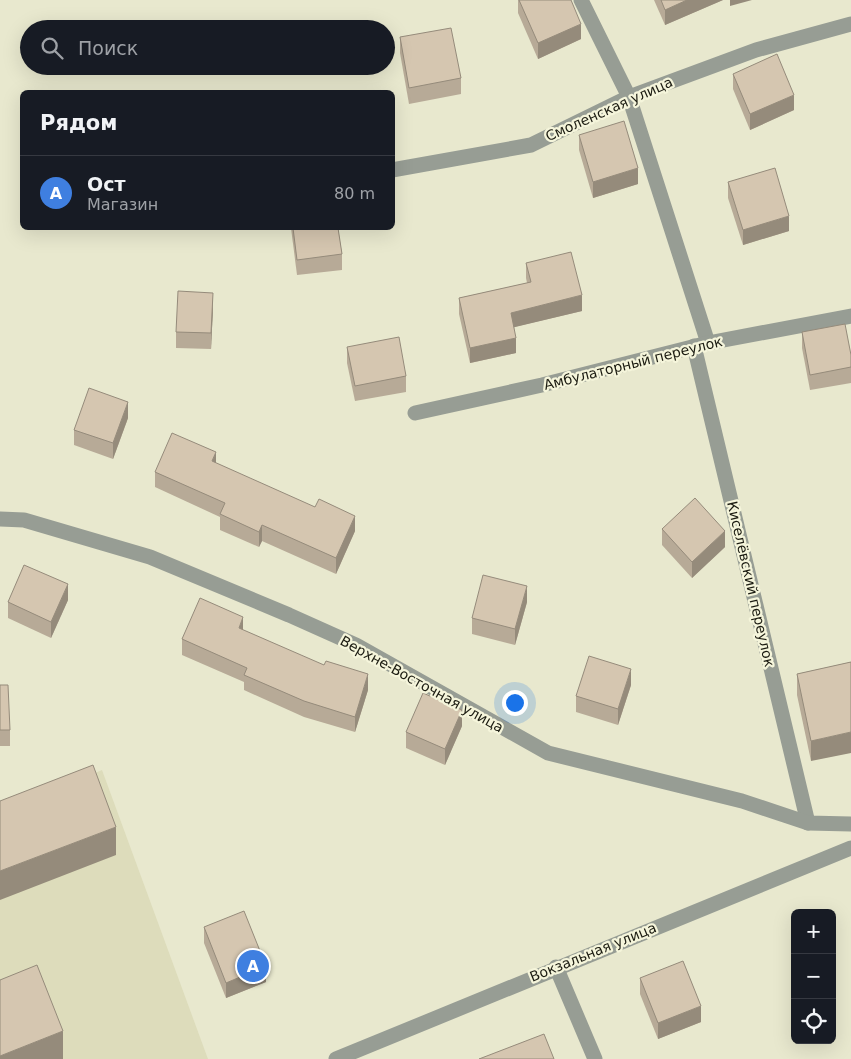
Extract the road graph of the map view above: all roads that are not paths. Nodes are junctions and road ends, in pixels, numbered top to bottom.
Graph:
1 (581, 0) edge
2 (851, 24) edge
3 (629, 98) junction
4 (395, 169) edge
5 (851, 316) edge
6 (701, 344) junction
7 (416, 413) dead end
8 (0, 519) edge
9 (808, 822) junction
10 (851, 824) edge
11 (851, 848) edge
12 (556, 968) junction
13 (336, 1059) edge
14 (595, 1059) edge

1 - 3 street, Киселёвский переулок
2 - 3 street, Смоленская улица
3 - 4 street, Смоленская улица
3 - 6 street, Киселёвский переулок
5 - 6 street, Амбулаторный переулок
6 - 7 street, Амбулаторный переулок
6 - 9 street, Киселёвский переулок
8 - 9 street, Верхне-Восточная улица
9 - 10 street, Верхне-Восточная улица
11 - 12 street, Вокзальная улица
12 - 13 street, Вокзальная улица
12 - 14 street

